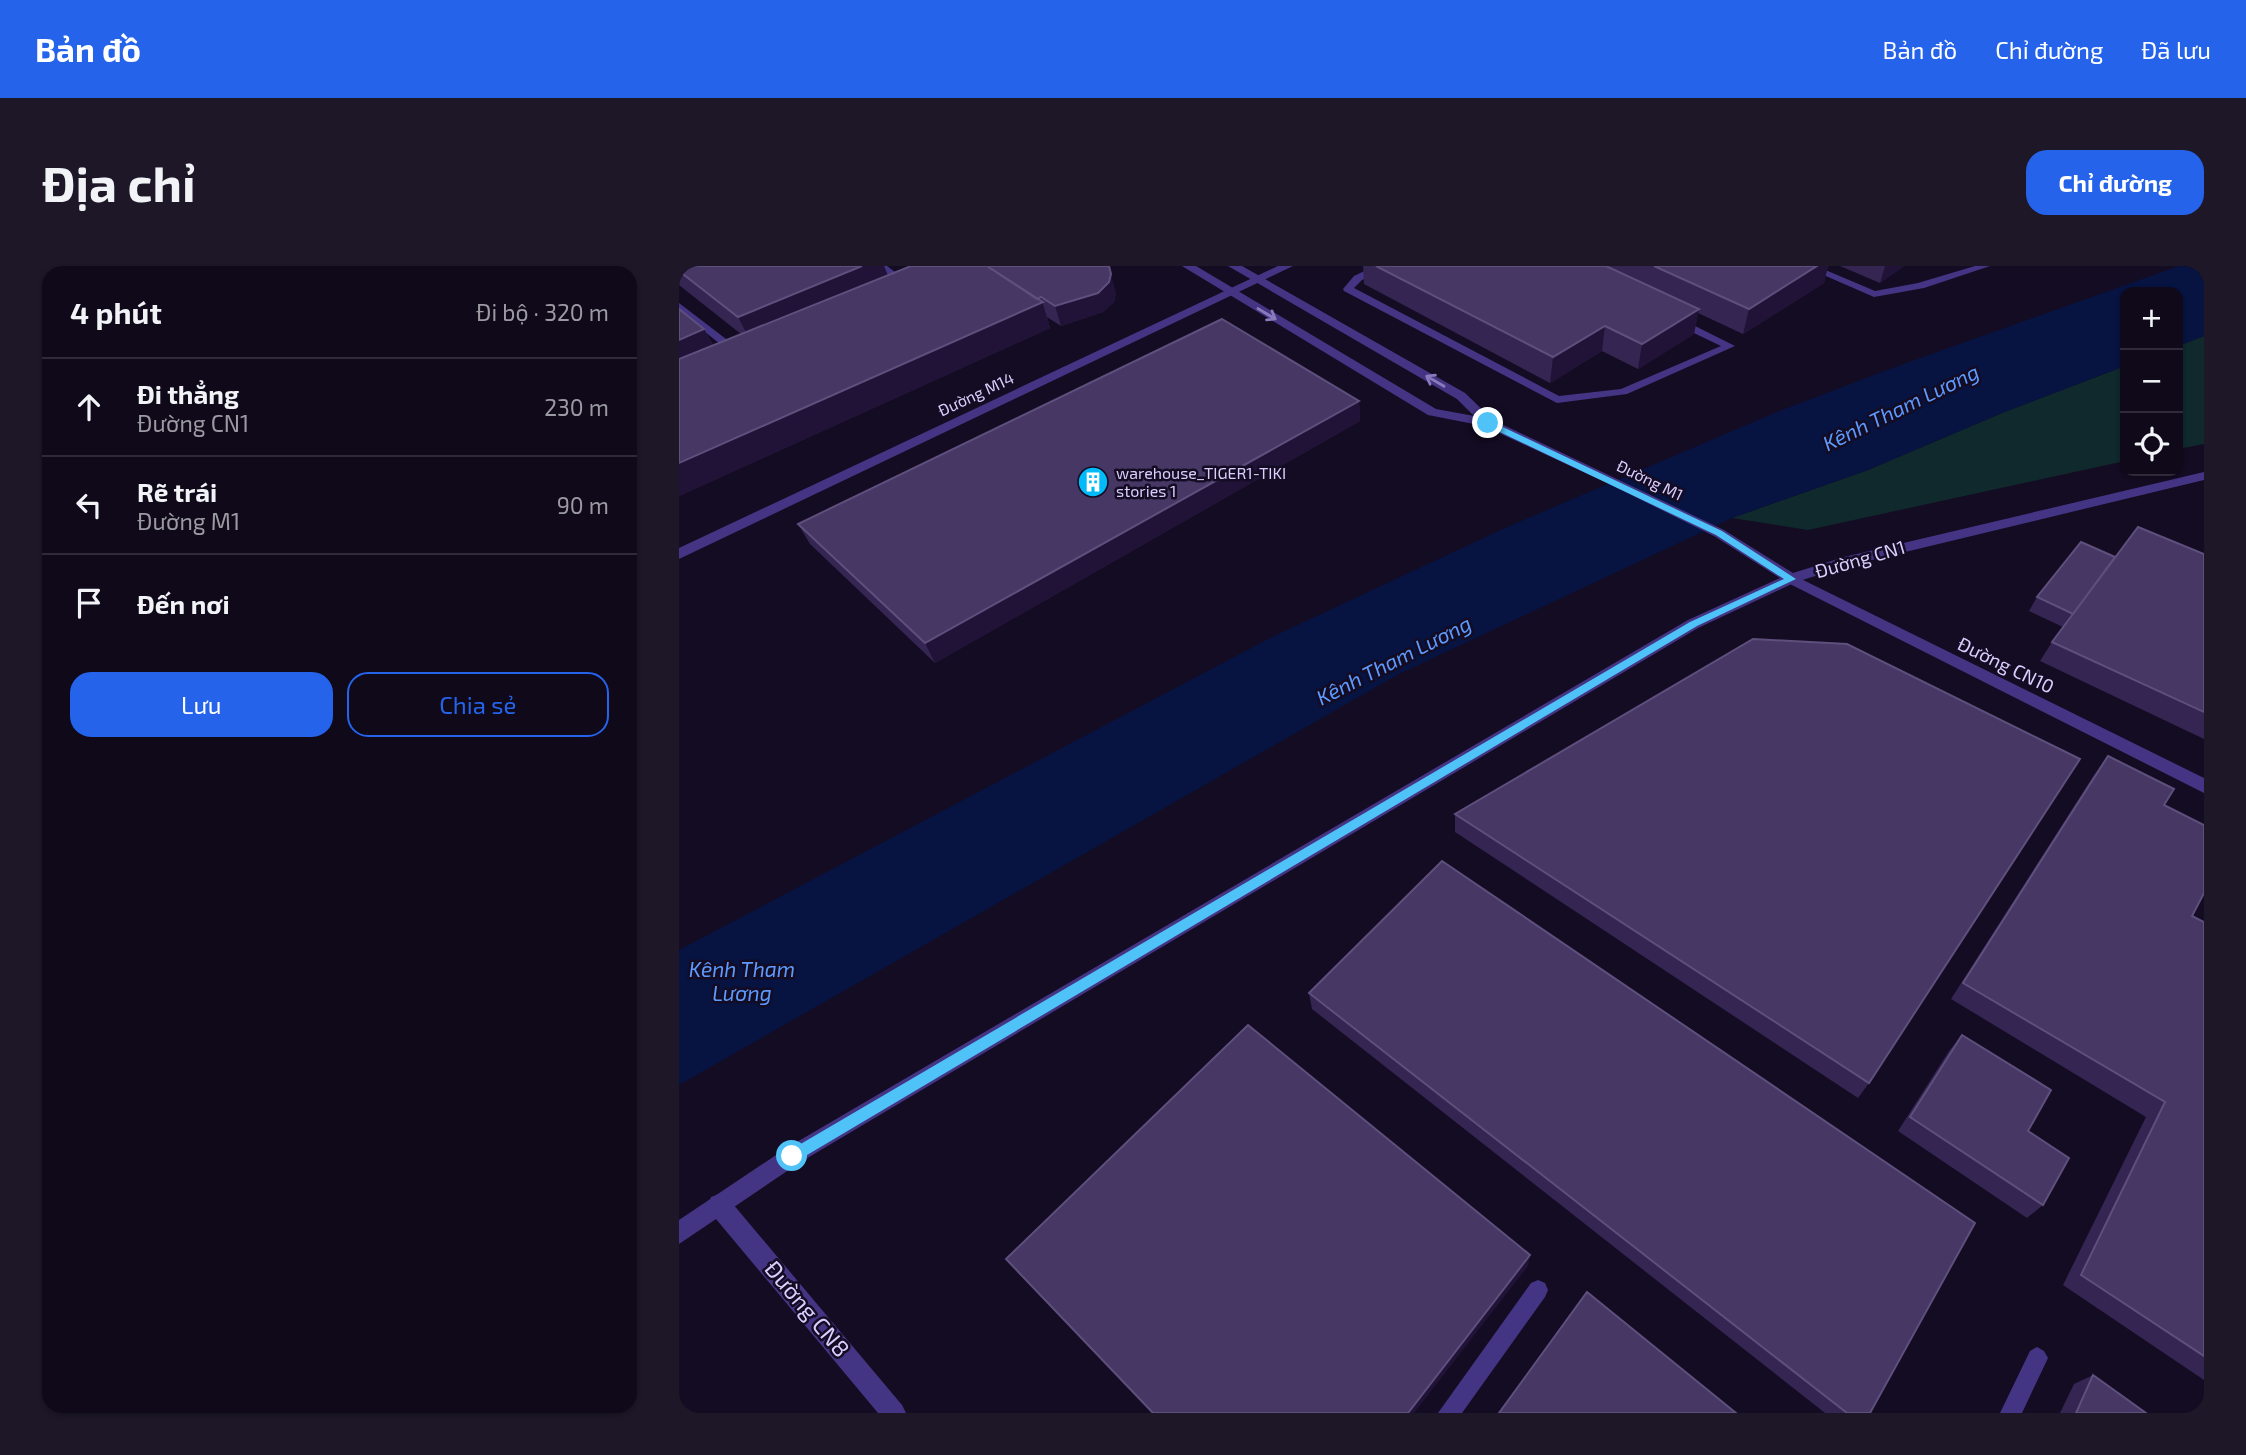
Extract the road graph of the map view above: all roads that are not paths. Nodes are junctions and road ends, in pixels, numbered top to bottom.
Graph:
1 (880, 266) edge
2 (1188, 266) edge
3 (1234, 266) edge
4 (1287, 266) edge
5 (1383, 266) edge
6 (1808, 266) edge
7 (1985, 266) edge
8 (1258, 280) junction
9 (894, 289) edge
10 (1232, 292) junction
11 (679, 306) edge
12 (1658, 312) edge
13 (751, 348) edge
14 (739, 354) junction
15 (727, 359) edge
16 (1488, 423) junction
17 (2204, 476) edge
18 (679, 554) edge
19 (1791, 579) junction
20 (2204, 786) edge
21 (719, 1205) junction
22 (679, 1233) edge
23 (1538, 1290) dead end
24 (2037, 1358) dead end
25 (894, 1413) edge
26 (1450, 1413) edge
27 (2011, 1413) edge

1 - 9 lane
2 - 10 street, Đường M1
3 - 8 street, Đường M1
4 - 8 street, Đường M14
5 - 12 lane
6 - 7 lane
8 - 10 street, Đường M14
16 -> 8 street, Đường M1
10 -> 16 street, Đường M1
10 - 18 street, Đường M14
11 - 14 lane
13 - 14 lane
14 - 15 lane
16 - 19 street, Đường M1
17 - 19 street, Đường CN1
19 - 20 street, Đường CN10
19 - 21 street, Đường CN1
21 - 22 street, Đường CN1
21 - 25 street, Đường CN8
23 - 26 lane
24 - 27 lane

